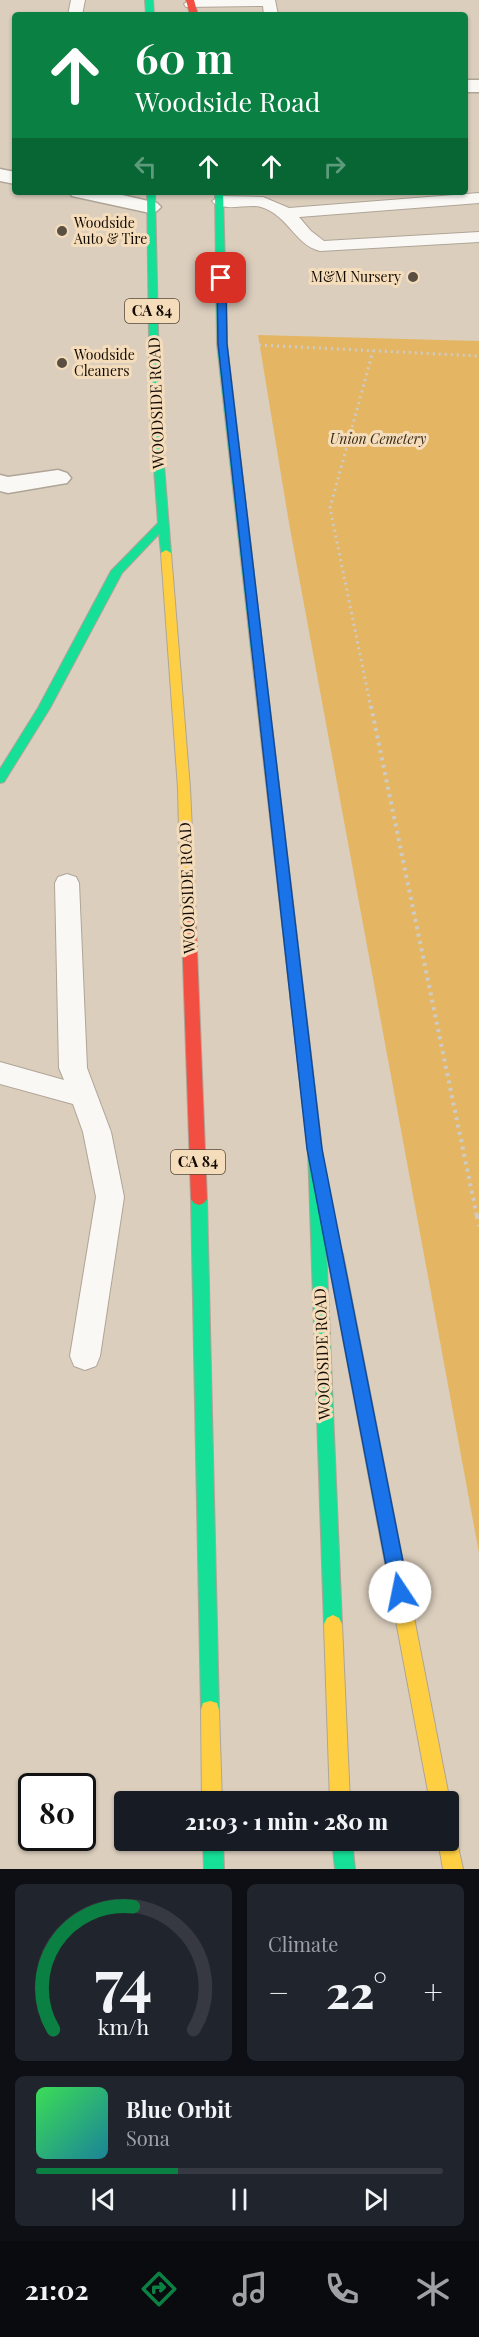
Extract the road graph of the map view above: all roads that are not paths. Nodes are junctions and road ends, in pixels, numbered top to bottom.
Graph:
1 (192, 6) edge
2 (271, 12) edge
3 (106, 195) edge
4 (459, 195) edge
5 (219, 197) edge
6 (479, 198) edge
7 (150, 200) edge
8 (286, 213) junction
9 (479, 237) edge
10 (58, 478) dead end
11 (0, 483) edge
12 (163, 524) junction
13 (0, 779) edge
14 (67, 883) dead end
15 (0, 1073) edge
16 (84, 1096) junction
17 (315, 1149) junction
18 (85, 1356) dead end
19 (212, 1791) edge
20 (340, 1791) edge
21 (438, 1791) edge
22 (213, 1851) edge
23 (343, 1851) edge
24 (450, 1851) edge
25 (214, 1869) edge
26 (345, 1869) edge
27 (453, 1869) edge

1 - 2 lane
3 - 7 street
4 - 6 lane
4 - 8 lane
5 - 8 lane
5 - 17 main road, WOODSIDE ROAD
7 - 12 main road, WOODSIDE ROAD / CA 84
8 - 9 lane
10 - 11 street
12 - 13 main road
12 - 19 main road, WOODSIDE ROAD / CA 84
14 - 16 lane
15 - 16 lane
16 - 18 lane
17 - 20 main road, WOODSIDE ROAD
17 - 21 main road
22 - 25 main road
23 - 26 main road
24 - 27 main road

